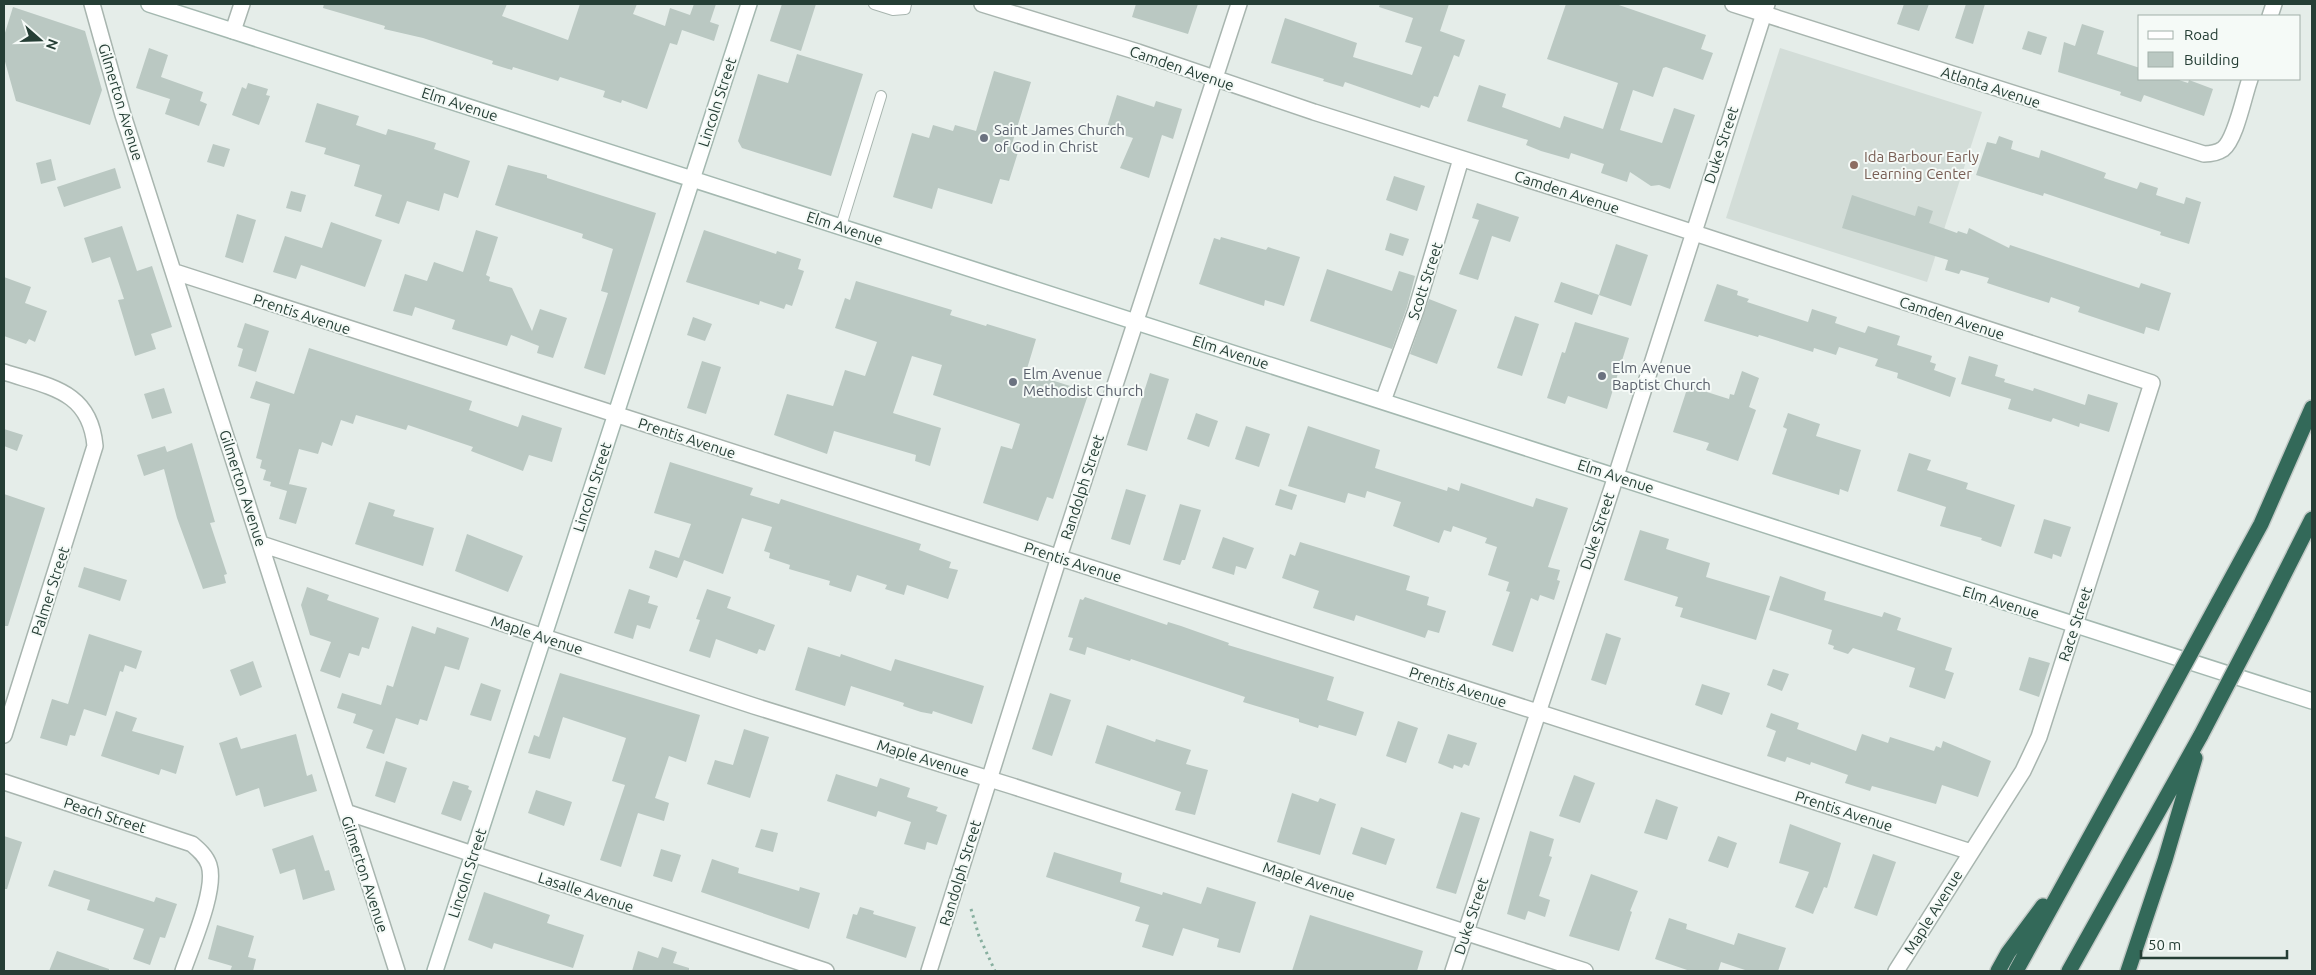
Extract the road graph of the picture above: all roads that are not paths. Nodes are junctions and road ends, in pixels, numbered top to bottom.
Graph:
1 (92, 4) edge
2 (149, 4) edge
3 (242, 4) edge
4 (749, 4) edge
5 (874, 4) edge
6 (906, 4) edge
7 (982, 4) edge
8 (1239, 4) edge
9 (1734, 4) edge
10 (1765, 9) edge
11 (233, 31) junction
12 (1215, 79) junction
13 (2250, 80) edge
14 (881, 96) dead end
15 (1461, 159) junction
16 (692, 179) junction
17 (840, 226) junction
18 (1693, 233) junction
19 (175, 272) junction
20 (1136, 322) junction
21 (4, 372) edge
22 (2152, 383) joint
23 (1383, 401) junction
24 (2312, 408) edge
25 (615, 415) junction
26 (1616, 476) junction
27 (2312, 519) edge
28 (261, 544) junction
29 (1059, 557) junction
30 (2075, 625) junction
31 (544, 637) junction
32 (2312, 701) edge
33 (1537, 712) junction
34 (4, 735) edge
35 (2202, 735) junction
36 (989, 778) junction
37 (4, 782) edge
38 (346, 812) junction
39 (1971, 852) junction
40 (473, 855) junction
41 (2079, 857) junction
42 (1466, 932) junction
43 (183, 971) edge
44 (396, 971) edge
45 (435, 971) edge
46 (826, 971) edge
47 (929, 971) edge
48 (1453, 971) edge
49 (1585, 971) edge
50 (1896, 971) edge
51 (1998, 971) edge
52 (2016, 971) edge
53 (2069, 971) edge
54 (2128, 971) edge

1 - 19 street, Gilmerton Avenue
2 - 11 street, Elm Avenue
3 - 11 street
4 - 16 street, Lincoln Street
5 - 6 lane
7 - 12 street, Camden Avenue
8 - 12 street, Randolph Street
9 - 10 street, Atlanta Avenue
10 - 13 street, Atlanta Avenue
10 - 18 street, Duke Street
11 - 16 street, Elm Avenue
12 - 15 street, Camden Avenue
12 - 20 street, Randolph Street
14 - 17 lane
15 - 18 street, Camden Avenue
15 - 23 street, Scott Street
16 - 17 street, Elm Avenue
16 - 25 street, Lincoln Street
17 - 20 street, Elm Avenue
18 - 22 street, Camden Avenue
18 - 26 street, Duke Street
19 - 25 street, Prentis Avenue
19 - 28 street, Gilmerton Avenue
20 - 23 street, Elm Avenue
20 - 29 street, Randolph Street
21 - 34 street, Palmer Street
22 - 30 street, Race Street
23 - 26 street, Elm Avenue
24 - 41 highway, bridge
25 - 29 street, Prentis Avenue
25 - 31 street, Lincoln Street
26 - 30 street, Elm Avenue
26 - 33 street, Duke Street
27 - 35 highway, bridge
28 - 31 street, Maple Avenue
28 - 38 street, Gilmerton Avenue
29 - 33 street, Prentis Avenue
29 - 36 street, Randolph Street
30 - 32 street, Elm Avenue
30 - 39 street, Race Street
31 - 36 street, Maple Avenue
31 - 40 street, Lincoln Street
33 - 39 street, Prentis Avenue
33 - 42 street, Duke Street
35 - 53 highway
35 - 54 highway
36 - 42 street, Maple Avenue
36 - 47 street, Randolph Street
37 - 43 street, Peach Street
38 - 40 street, Lasalle Avenue
38 - 44 street, Gilmerton Avenue
39 - 50 street, Maple Avenue
40 - 45 street, Lincoln Street
40 - 46 street, Lasalle Avenue
41 - 51 highway
41 - 52 highway
42 - 48 street, Duke Street
42 - 49 street, Maple Avenue

